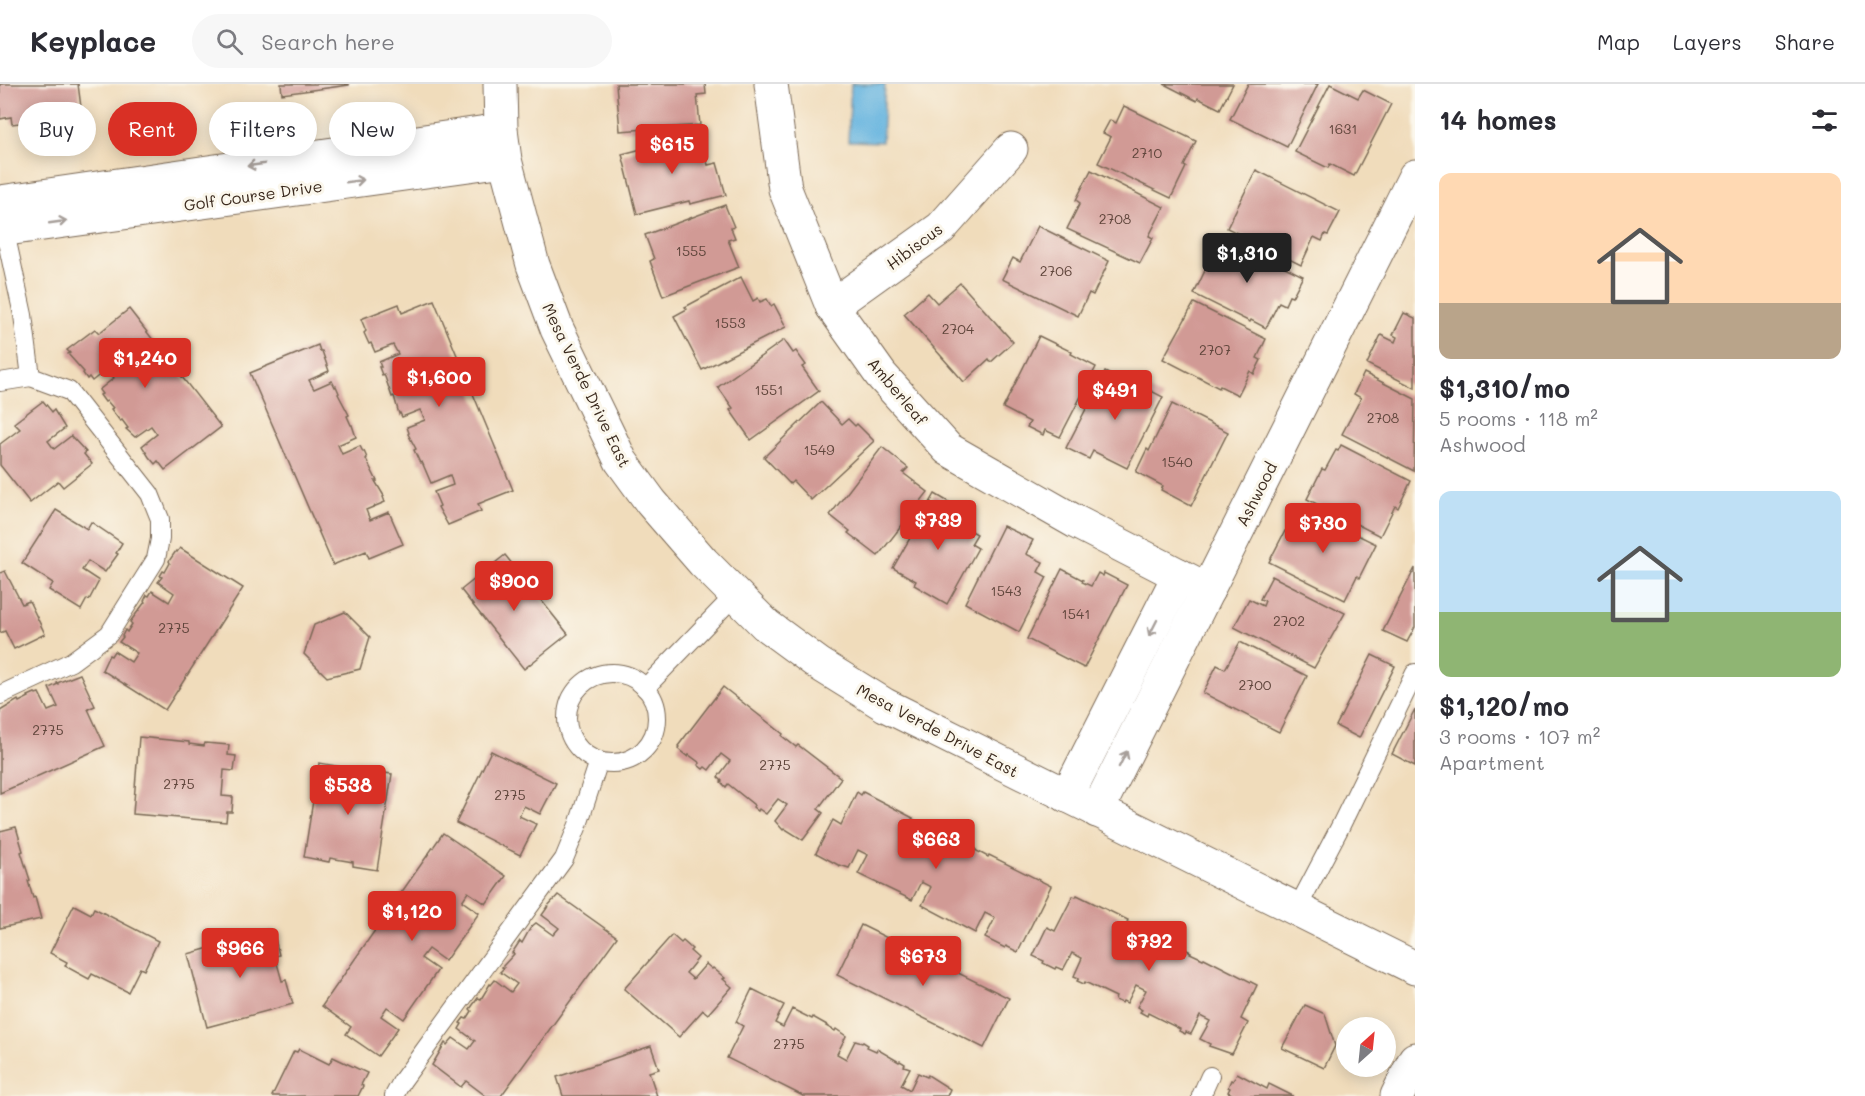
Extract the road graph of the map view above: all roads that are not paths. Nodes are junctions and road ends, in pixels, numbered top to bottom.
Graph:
1 (500, 84) edge
2 (771, 84) edge
3 (503, 145) junction
4 (1011, 149) dead end
5 (1415, 176) edge
6 (1, 217) edge
7 (832, 306) junction
8 (31, 377) junction
9 (0, 382) edge
10 (1179, 575) junction
11 (1208, 590) junction
12 (735, 595) junction
13 (1415, 673) edge
14 (645, 687) junction
15 (0, 695) edge
16 (599, 761) junction
17 (1067, 796) junction
18 (1097, 811) junction
19 (1297, 909) junction
20 (1415, 968) edge
21 (1415, 1059) edge
22 (1210, 1077) dead end
23 (394, 1096) edge
24 (1201, 1096) edge
25 (1396, 1096) edge

1 - 3 street, Mesa Verde Drive East
2 - 7 street, Amberleaf
3 - 6 street, Golf Course Drive
3 - 12 street, Mesa Verde Drive East
4 - 7 street, Hibiscus
5 - 11 street, Ashwood
6 - 8 lane
7 - 10 street, Amberleaf
8 - 9 lane
8 - 15 lane
10 - 11 street, Amberleaf
10 -> 17 street
18 -> 11 street, Ashwood
12 - 14 lane
12 - 17 street, Mesa Verde Drive East
13 - 19 lane
14 - 16 lane
14 - 16 lane
16 - 23 lane
17 - 18 street, Mesa Verde Drive East
18 - 19 street, Mesa Verde Drive East
19 - 20 street, Mesa Verde Drive East
21 - 25 street
22 - 24 lane

